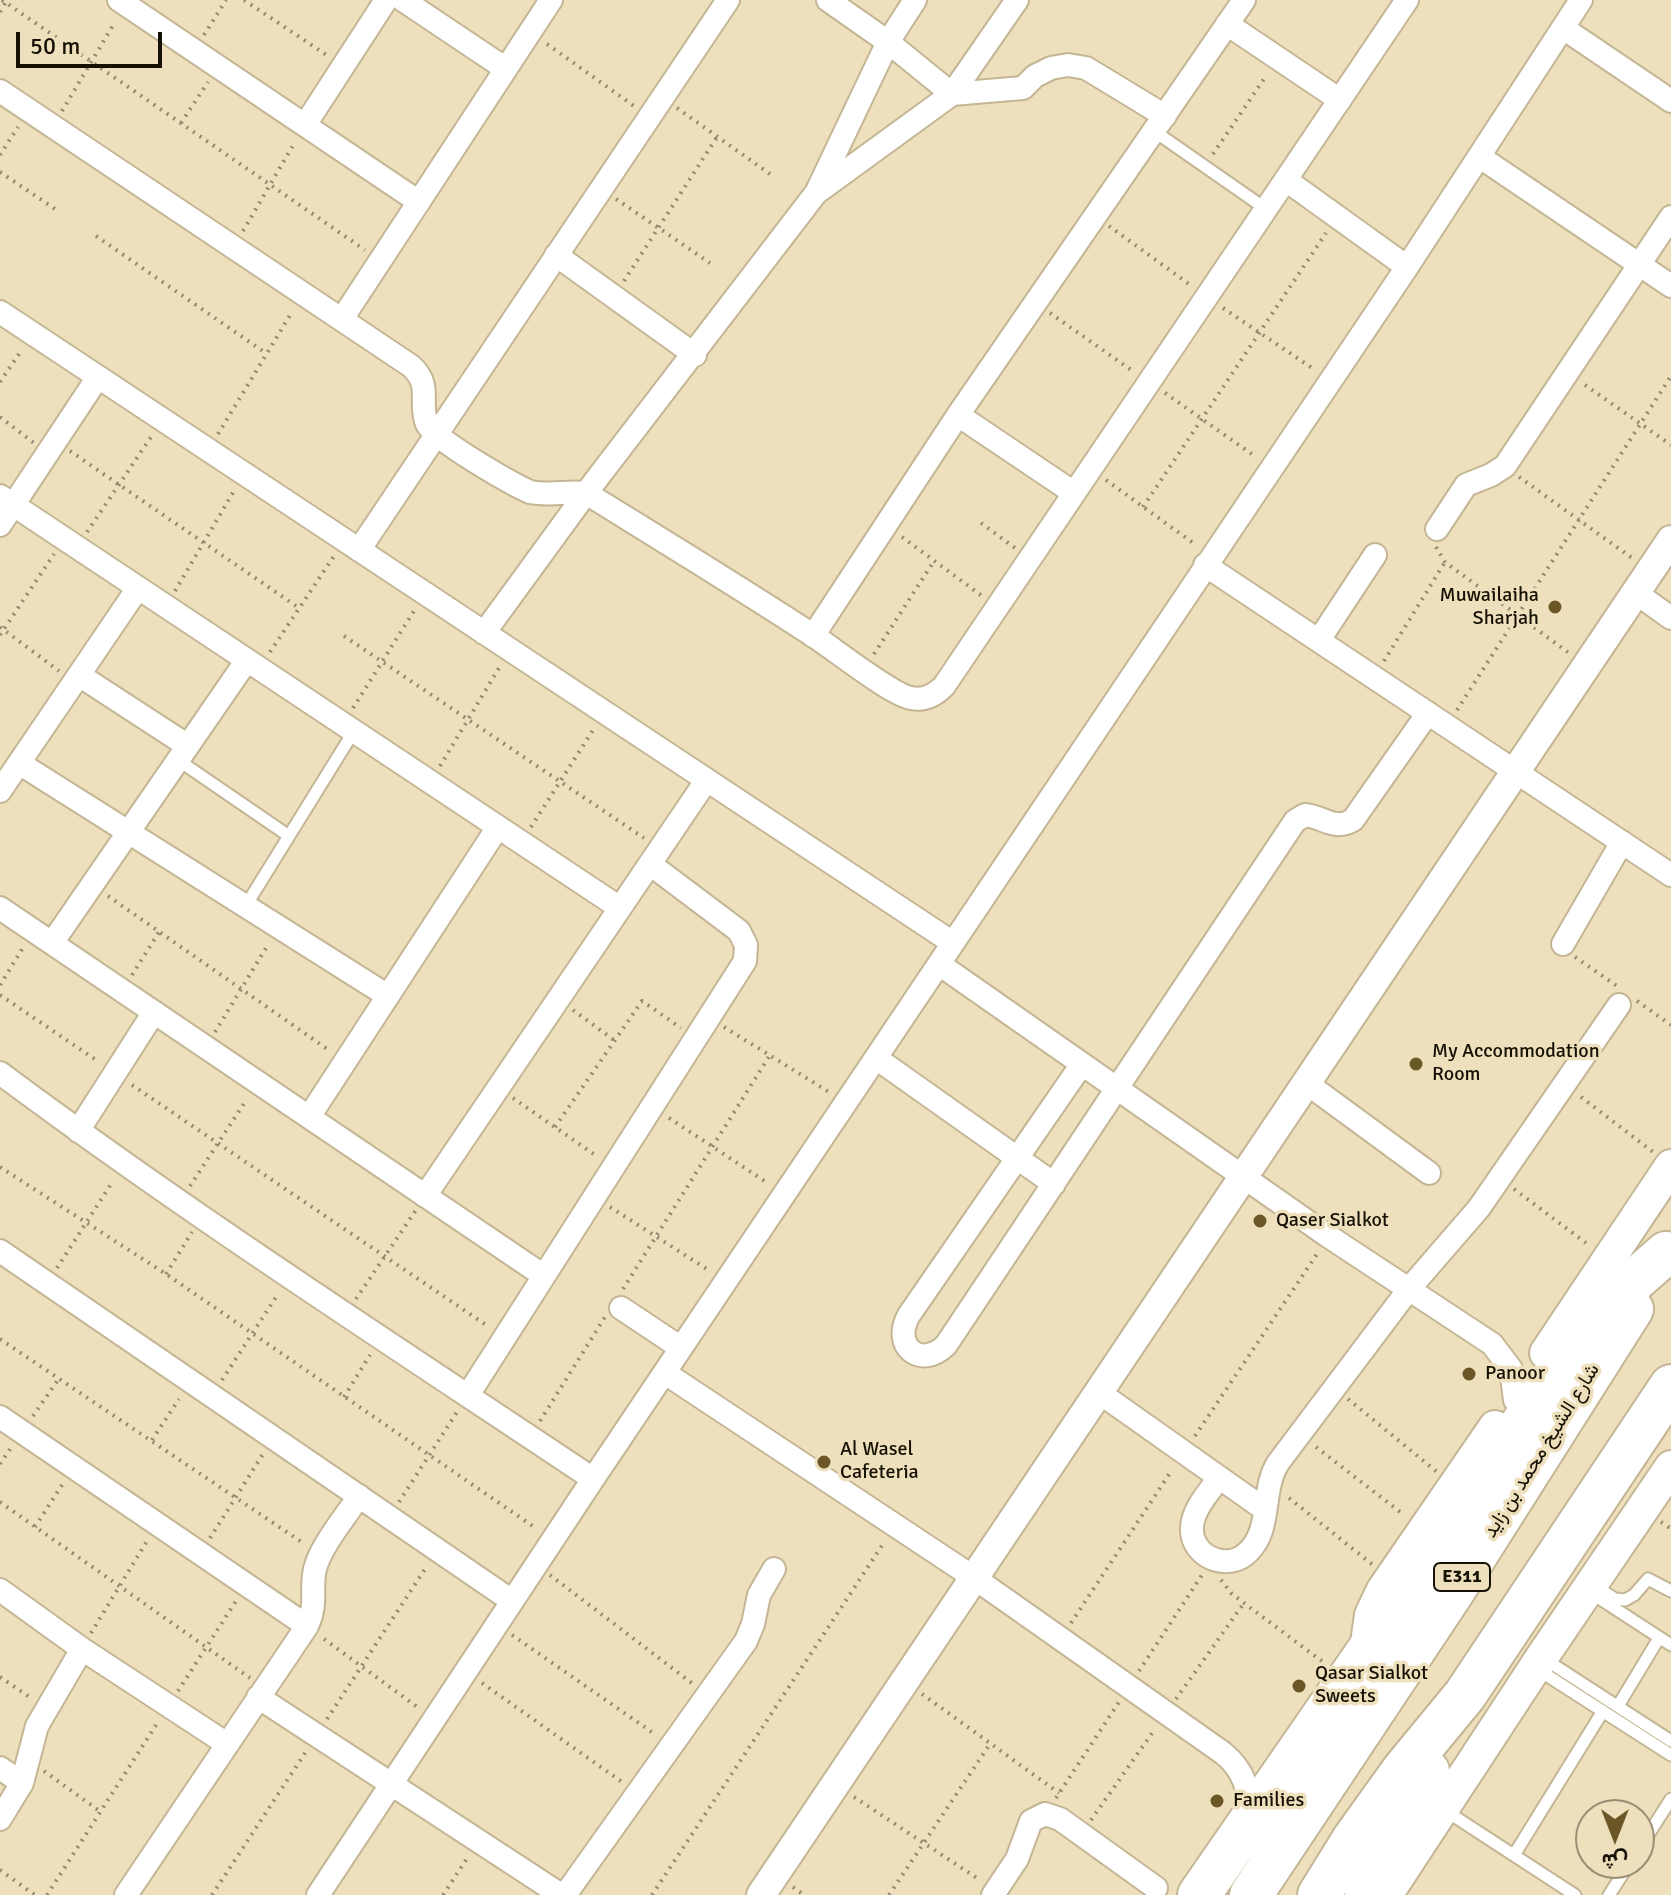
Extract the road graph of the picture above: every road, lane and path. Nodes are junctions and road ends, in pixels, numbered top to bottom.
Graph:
1 (226, 0) edge
2 (244, 0) edge
3 (386, 0) edge
4 (403, 0) edge
5 (551, 0) edge
6 (728, 0) edge
7 (828, 0) edge
8 (915, 0) edge
9 (1017, 0) edge
10 (1244, 0) edge
11 (1407, 0) edge
12 (1581, 0) edge
13 (5, 1) edge
14 (122, 2) edge
15 (0, 12) edge
16 (1227, 24) junction
17 (1563, 28) junction
18 (530, 32) junction
19 (888, 42) junction
20 (194, 50) junction
21 (1278, 58) junction
22 (92, 62) junction
23 (218, 66) junction
24 (343, 66) junction
25 (506, 69) junction
26 (0, 91) edge
27 (952, 94) junction
28 (1340, 100) junction
29 (1671, 101) edge
30 (656, 107) junction
31 (28, 110) junction
32 (181, 123) junction
33 (1159, 124) junction
34 (305, 125) junction
35 (53, 126) junction
36 (717, 137) junction
37 (0, 155) edge
38 (1480, 157) junction
39 (1205, 166) junction
40 (0, 172) edge
41 (770, 174) dead end
42 (1286, 180) junction
43 (270, 184) junction
44 (601, 188) junction
45 (816, 193) junction
46 (419, 202) junction
47 (1266, 209) junction
48 (58, 211) dead end
49 (1337, 217) junction
50 (1671, 217) edge
51 (659, 228) junction
52 (96, 236) dead end
53 (234, 247) junction
54 (556, 255) junction
55 (380, 260) junction
56 (710, 263) dead end
57 (1639, 264) junction
58 (1407, 267) junction
59 (1671, 286) edge
60 (304, 293) junction
61 (614, 297) junction
62 (0, 312) edge
63 (342, 319) junction
64 (32, 333) junction
65 (267, 354) junction
66 (695, 355) junction
67 (1567, 373) junction
68 (1671, 376) edge
69 (98, 377) junction
70 (0, 382) edge
71 (958, 415) junction
72 (0, 417) edge
73 (163, 420) junction
74 (1640, 424) junction
75 (434, 434) junction
76 (56, 441) junction
77 (1671, 445) edge
78 (209, 450) junction
79 (1505, 466) junction
80 (1090, 469) junction
81 (244, 474) junction
82 (119, 485) junction
83 (586, 493) junction
84 (1074, 493) junction
85 (7, 500) edge
86 (1143, 507) junction
87 (1578, 520) junction
88 (981, 523) dead end
89 (0, 525) edge
90 (886, 525) junction
91 (1437, 529) joint
92 (1671, 540) edge
93 (204, 542) junction
94 (70, 543) junction
95 (352, 545) junction
96 (1375, 555) dead end
97 (1029, 559) junction
98 (1208, 560) junction
99 (934, 561) junction
100 (1445, 562) junction
101 (1643, 582) junction
102 (138, 588) junction
103 (425, 594) junction
104 (166, 606) junction
105 (997, 607) junction
106 (299, 608) junction
107 (1517, 615) junction
108 (1671, 618) edge
109 (1, 631) edge
110 (484, 633) junction
111 (344, 636) dead end
112 (813, 636) junction
113 (1319, 640) junction
114 (510, 650) junction
115 (382, 662) junction
116 (253, 664) junction
117 (1587, 666) junction
118 (864, 670) junction
119 (1374, 676) junction
120 (77, 678) junction
121 (604, 713) junction
122 (1438, 719) junction
123 (468, 720) junction
124 (349, 727) junction
125 (183, 753) junction
126 (19, 763) junction
127 (1515, 770) junction
128 (706, 781) junction
129 (430, 782) junction
130 (560, 782) junction
131 (0, 791) edge
132 (498, 827) junction
133 (129, 833) junction
134 (289, 836) junction
135 (1622, 842) junction
136 (521, 843) junction
137 (655, 856) junction
138 (1671, 875) edge
139 (92, 885) junction
140 (245, 907) junction
141 (0, 908) edge
142 (620, 908) junction
143 (279, 927) junction
144 (159, 932) junction
145 (43, 937) junction
146 (953, 943) junction
147 (1563, 944) dead end
148 (939, 964) junction
149 (0, 985) edge
150 (241, 989) junction
151 (122, 991) junction
152 (0, 995) edge
153 (388, 996) junction
154 (559, 999) junction
155 (1619, 1005) dead end
156 (154, 1012) junction
157 (709, 1018) junction
158 (696, 1038) junction
159 (614, 1040) junction
160 (206, 1047) junction
161 (770, 1055) junction
162 (876, 1058) junction
163 (345, 1062) junction
164 (1082, 1064) junction
165 (115, 1073) junction
166 (1, 1076) edge
167 (1305, 1082) junction
168 (258, 1083) junction
169 (1564, 1084) junction
170 (498, 1088) junction
171 (1118, 1088) junction
172 (846, 1103) junction
173 (652, 1107) junction
174 (309, 1117) junction
175 (555, 1127) junction
176 (78, 1131) junction
177 (218, 1143) junction
178 (712, 1147) junction
179 (1018, 1158) junction
180 (125, 1163) junction
181 (1671, 1166) edge
182 (0, 1167) edge
183 (613, 1167) junction
184 (1429, 1173) dead end
185 (1244, 1176) junction
186 (1500, 1179) junction
187 (1054, 1184) junction
188 (784, 1194) junction
189 (425, 1196) junction
190 (594, 1197) junction
191 (180, 1201) junction
192 (202, 1216) junction
193 (87, 1222) junction
194 (656, 1237) junction
195 (1668, 1250) edge
196 (0, 1251) edge
197 (385, 1256) junction
198 (1608, 1260) junction
199 (166, 1274) junction
200 (290, 1276) junction
201 (544, 1276) junction
202 (725, 1281) junction
203 (47, 1283) junction
204 (1409, 1289) junction
205 (616, 1305) junction
206 (346, 1315) junction
207 (252, 1333) junction
208 (381, 1338) junction
209 (504, 1338) junction
210 (0, 1339) edge
211 (681, 1348) junction
212 (665, 1373) junction
213 (191, 1381) junction
214 (1671, 1386) edge
215 (1333, 1387) junction
216 (1097, 1391) junction
217 (468, 1395) junction
218 (212, 1396) junction
219 (344, 1397) junction
220 (1515, 1400) junction
221 (0, 1417) edge
222 (1299, 1434) junction
223 (530, 1437) junction
224 (274, 1438) junction
225 (152, 1440) junction
226 (429, 1455) junction
227 (74, 1467) junction
228 (1671, 1467) edge
229 (1219, 1478) junction
230 (593, 1479) junction
231 (1268, 1482) junction
232 (1454, 1486) junction
233 (359, 1496) junction
234 (236, 1497) junction
235 (0, 1502) edge
236 (1264, 1509) junction
237 (389, 1517) junction
238 (157, 1524) junction
239 (895, 1526) junction
240 (35, 1527) junction
241 (1425, 1531) junction
242 (552, 1539) junction
243 (200, 1553) junction
244 (321, 1555) junction
245 (1213, 1560) junction
246 (536, 1564) junction
247 (774, 1569) dead end
248 (973, 1577) junction
249 (1390, 1578) junction
250 (247, 1585) junction
251 (119, 1586) junction
252 (1590, 1588) junction
253 (0, 1590) edge
254 (1671, 1591) edge
255 (512, 1601) junction
256 (498, 1624) junction
257 (307, 1626) junction
258 (1659, 1638) junction
259 (1671, 1645) edge
260 (207, 1647) junction
261 (82, 1649) junction
262 (1538, 1663) junction
263 (1358, 1666) junction
264 (466, 1672) junction
265 (0, 1677) edge
266 (904, 1681) junction
267 (262, 1692) junction
268 (707, 1695) junction
269 (1465, 1695) junction
270 (169, 1706) junction
271 (1618, 1706) junction
272 (47, 1708) junction
273 (1603, 1711) junction
274 (435, 1720) junction
275 (1671, 1741) edge
276 (990, 1743) junction
277 (227, 1744) junction
278 (671, 1746) junction
279 (1671, 1755) edge
280 (29, 1760) junction
281 (0, 1768) edge
282 (22, 1783) junction
283 (835, 1785) junction
284 (392, 1786) junction
285 (637, 1792) junction
286 (1059, 1793) dead end
287 (1671, 1799) edge
288 (1442, 1809) junction
289 (101, 1812) junction
290 (0, 1819) edge
291 (1250, 1820) junction
292 (1655, 1824) edge
293 (478, 1841) junction
294 (924, 1843) junction
295 (1514, 1855) junction
296 (0, 1870) edge
297 (1156, 1888) dead end
298 (995, 1893) edge
299 (35, 1895) edge
300 (47, 1895) edge
301 (126, 1895) edge
302 (318, 1895) edge
303 (443, 1895) edge
304 (563, 1895) edge
305 (652, 1895) edge
306 (761, 1895) edge
307 (889, 1895) edge
308 (1199, 1895) edge
309 (1251, 1895) edge
310 (1319, 1895) edge
311 (1366, 1895) edge
312 (1386, 1895) edge
313 (1575, 1895) edge

1 - 20 path
2 - 24 path
3 - 24 street
4 - 25 street
5 - 18 street
6 - 30 street
7 - 19 street
8 - 19 street
9 - 27 street
10 - 16 street
11 - 28 street
12 - 17 street
13 - 15 path
13 - 22 path
14 - 20 street
14 - 22 path
16 - 21 street
16 - 33 street
17 - 29 street
17 - 38 street
18 - 25 street
18 - 30 path
19 - 27 street
19 - 45 street
20 - 23 street
21 - 28 street
21 - 39 path
22 - 32 path
22 - 35 path
23 - 32 path
23 - 34 street
24 - 34 street
25 - 46 street
26 - 31 street
27 - 33 street
27 - 45 street
28 - 42 street
30 - 36 path
30 - 44 street
31 - 35 street
31 - 37 path
32 - 43 path
33 - 39 lane
33 - 71 street
34 - 43 path
34 - 46 street
35 - 53 street
36 - 41 path
36 - 51 path
38 - 57 street
38 - 58 street
39 - 47 lane
40 - 48 path
42 - 47 street
42 - 49 street
43 - 53 path
43 - 55 path
44 - 51 path
44 - 54 street
45 - 66 street
46 - 55 street
47 - 80 street
49 - 58 street
49 - 86 path
50 - 57 street
51 - 56 path
51 - 61 path
52 - 65 path
53 - 60 street
54 - 61 street
54 - 75 street
55 - 63 street
57 - 59 street
57 - 67 street
58 - 98 street
60 - 63 street
60 - 65 path
61 - 66 street
62 - 64 street
63 - 75 street
64 - 69 street
64 - 70 path
65 - 78 path
66 - 83 street
67 - 74 path
67 - 79 street
68 - 74 path
69 - 73 street
69 - 76 street
71 - 84 street
71 - 90 street
72 - 76 path
73 - 78 street
73 - 82 path
74 - 77 path
74 - 87 path
75 - 83 street
75 - 95 street
76 - 82 path
76 - 85 street
78 - 81 street
79 - 87 path
79 - 91 street
80 - 84 street
80 - 86 path
81 - 93 path
81 - 95 street
82 - 93 path
82 - 94 path
83 - 110 street
83 - 112 street
84 - 97 street
85 - 89 street
85 - 94 street
86 - 98 path
87 - 101 path
87 - 107 path
88 - 97 path
90 - 99 path
90 - 112 street
91 - 100 path
92 - 101 street
93 - 104 path
93 - 106 path
94 - 102 street
94 - 109 path
95 - 103 street
95 - 106 path
96 - 113 street
97 - 105 street
98 - 113 street
98 - 146 street
99 - 105 path
99 - 118 path
100 - 107 path
100 - 119 path
101 - 108 street
101 - 117 street
102 - 104 street
102 - 120 street
103 - 110 street
103 - 115 path
104 - 116 street
105 - 118 street
106 - 116 path
107 - 117 path
107 - 122 path
109 - 120 path
110 - 114 street
111 - 115 path
112 - 118 street
113 - 119 street
114 - 121 street
114 - 123 path
115 - 123 path
115 - 124 path
116 - 124 street
116 - 125 street
117 - 127 street
119 - 122 street
120 - 125 street
120 - 126 street
121 - 128 street
121 - 130 path
122 - 127 street
122 - 171 street
123 - 129 path
123 - 130 path
124 - 129 street
124 - 134 lane
125 - 133 street
125 - 134 lane
126 - 131 street
126 - 133 street
127 - 135 street
127 - 167 street
128 - 137 street
128 - 146 street
129 - 132 street
130 - 136 path
130 - 137 path
132 - 136 street
132 - 153 street
133 - 139 street
133 - 140 street
134 - 140 lane
135 - 138 street
135 - 147 street
136 - 142 street
137 - 142 street
137 - 157 street
139 - 144 path
139 - 145 street
140 - 143 street
141 - 145 street
142 - 154 street
143 - 150 path
143 - 153 street
144 - 150 path
144 - 151 path
145 - 149 path
145 - 151 street
146 - 148 street
148 - 162 street
148 - 164 street
150 - 160 path
150 - 163 path
151 - 156 street
152 - 165 path
153 - 163 street
154 - 159 path
154 - 170 street
155 - 169 street
156 - 160 street
156 - 165 street
157 - 158 street
157 - 161 path
158 - 159 path
158 - 173 street
159 - 175 path
160 - 168 street
161 - 172 path
161 - 178 path
162 - 172 street
162 - 179 street
163 - 174 street
164 - 171 street
164 - 179 street
165 - 176 street
165 - 177 path
166 - 176 street
167 - 184 street
167 - 185 street
168 - 174 street
168 - 177 path
169 - 181 path
169 - 186 street
170 - 175 path
170 - 189 street
171 - 185 street
171 - 187 street
172 - 188 street
173 - 178 path
173 - 183 street
174 - 189 street
175 - 183 path
176 - 180 street
177 - 191 path
177 - 197 path
178 - 188 path
178 - 194 path
179 - 187 street
179 - 187 street
180 - 191 street
180 - 193 path
181 - 198 main road
182 - 193 path
183 - 190 street
185 - 204 street
185 - 216 street
186 - 198 path
186 - 204 street
188 - 202 street
189 - 197 path
189 - 201 street
190 - 194 path
190 - 201 street
191 - 192 street
192 - 199 path
192 - 200 street
193 - 199 path
193 - 203 path
194 - 202 path
194 - 205 path
195 - 263 highway
195 - 309 highway, شارع الشيخ محمد بن زايد / E311
196 - 203 street
197 - 206 path
197 - 209 path
198 - 220 main road
199 - 207 path
200 - 206 street
200 - 207 path
201 - 209 street
202 - 211 street
203 - 213 street
204 - 215 street
204 - 220 street
205 - 211 street
205 - 223 path
206 - 208 street
207 - 218 path
207 - 219 path
208 - 217 street
208 - 219 path
209 - 217 street
210 - 225 path
211 - 212 street
212 - 230 street
212 - 239 street
213 - 218 street
213 - 225 path
214 - 269 highway
215 - 222 street
215 - 232 path
216 - 229 street
216 - 248 street
217 - 223 street
217 - 226 path
218 - 224 street
219 - 226 path
220 - 232 main road
221 - 227 street
222 - 231 street
222 - 241 path
223 - 230 street
224 - 233 street
224 - 234 path
225 - 234 path
226 - 237 path
226 - 242 path
227 - 238 street
227 - 240 path
228 - 252 main road
229 - 236 street
229 - 245 street
230 - 242 street
231 - 236 street
231 - 249 path
232 - 241 main road
233 - 237 street
233 - 244 street
234 - 243 path
234 - 244 path
235 - 240 path
236 - 245 street
237 - 255 street
238 - 243 street
238 - 251 path
239 - 248 street
239 - 305 path
240 - 251 path
241 - 249 main road
242 - 246 street
243 - 250 street
244 - 257 street
245 - 263 path
246 - 255 street
246 - 268 path
247 - 268 street
248 - 266 street
248 - 291 street
249 - 263 main road
250 - 257 street
250 - 260 path
251 - 260 path
251 - 261 path
252 - 254 lane
252 - 258 lane
252 - 262 main road
253 - 261 street
255 - 256 street
256 - 264 street
256 - 278 path
257 - 267 street
257 - 274 path
258 - 259 lane
258 - 271 lane
260 - 267 path
260 - 270 path
261 - 270 street
261 - 272 street
262 - 271 lane
262 - 273 lane
262 - 288 main road
263 - 291 highway
264 - 274 street
264 - 285 path
265 - 272 path
266 - 276 path
266 - 283 street
267 - 277 street
267 - 284 street
268 - 278 street
269 - 310 highway
269 - 311 highway
270 - 277 street
270 - 289 path
271 - 275 lane
272 - 280 street
273 - 279 lane
273 - 295 lane
274 - 284 street
276 - 286 path
276 - 294 path
277 - 301 street
278 - 285 street
280 - 282 street
280 - 289 path
281 - 282 street
282 - 290 street
283 - 294 path
283 - 306 street
284 - 293 street
284 - 302 street
285 - 304 street
287 - 292 lane
288 - 295 lane
288 - 312 main road
289 - 300 path
291 - 308 highway
293 - 303 path
293 - 304 street
294 - 298 path
294 - 307 path
295 - 313 lane
296 - 299 path
297 - 298 street

